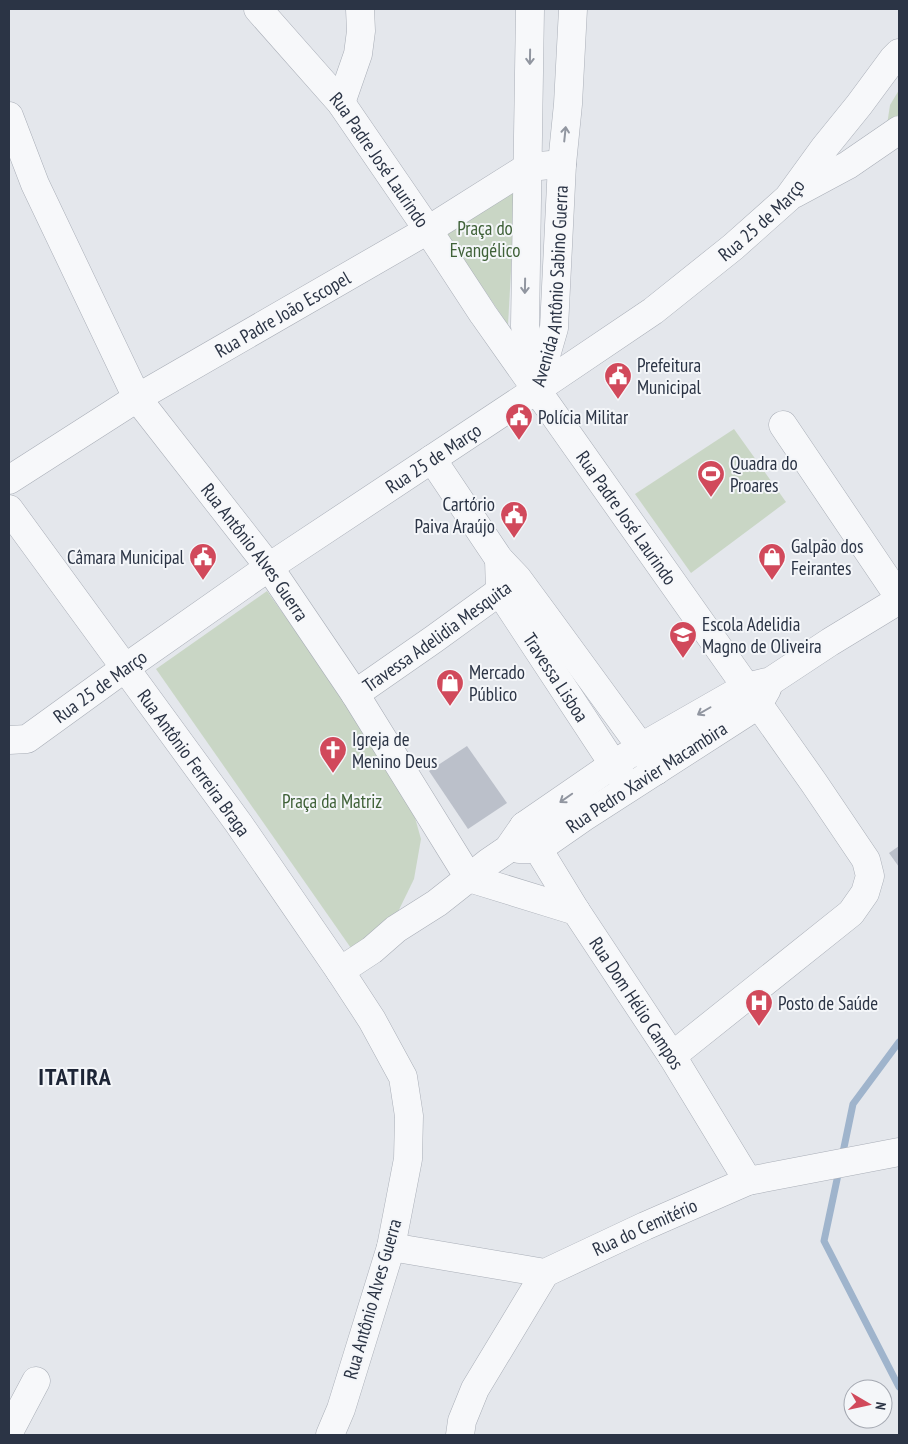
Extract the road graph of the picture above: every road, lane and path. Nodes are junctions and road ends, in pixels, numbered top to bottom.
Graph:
1 (258, 9) edge
2 (360, 9) edge
3 (530, 9) edge
4 (573, 9) edge
5 (897, 49) edge
6 (341, 103) junction
7 (9, 116) edge
8 (899, 130) edge
9 (562, 164) junction
10 (528, 167) junction
11 (788, 198) junction
12 (428, 230) junction
13 (536, 390) junction
14 (137, 398) junction
15 (783, 424) dead end
16 (432, 459) junction
17 (9, 480) edge
18 (9, 509) edge
19 (269, 567) junction
20 (506, 577) junction
21 (899, 598) edge
22 (559, 657) junction
23 (125, 668) junction
24 (758, 691) junction
25 (355, 694) junction
26 (18, 739) edge
27 (641, 747) junction
28 (614, 764) junction
29 (656, 771) junction
30 (629, 789) junction
31 (531, 838) junction
32 (469, 878) junction
33 (576, 911) junction
34 (340, 971) junction
35 (372, 1020) joint
36 (672, 1056) junction
37 (899, 1152) edge
38 (748, 1181) junction
39 (391, 1247) junction
40 (545, 1273) junction
41 (36, 1381) dead end
42 (9, 1432) edge
43 (330, 1435) edge
44 (460, 1435) edge

1 - 6 street, Rua Padre José Laurindo
2 - 6 street
3 -> 10 street, Avenida Antônio Sabino Guerra
9 -> 4 street, Avenida Antônio Sabino Guerra
5 - 11 street, Rua 25 de Março
6 - 12 street, Rua Padre José Laurindo
7 - 14 street, Rua Antônio Alves Guerra
8 - 11 street
9 - 10 street, Rua Padre João Escopel
9 - 13 street, Avenida Antônio Sabino Guerra
10 - 12 street, Rua Padre João Escopel
10 -> 13 street, Avenida Antônio Sabino Guerra
11 - 13 street, Rua 25 de Março
12 - 13 street, Rua Padre José Laurindo
12 - 14 street, Rua Padre João Escopel
13 - 16 street, Rua 25 de Março
13 - 24 street, Rua Padre José Laurindo
14 - 17 street, Rua Padre João Escopel
14 - 19 street, Rua Antônio Alves Guerra
15 - 21 street
16 - 19 street, Rua 25 de Março
16 - 20 street, Travessa Lisboa
18 - 23 street, Rua Antônio Ferreira Braga
19 - 23 street, Rua 25 de Março
19 - 25 street, Rua Antônio Alves Guerra
20 - 22 street, Travessa Lisboa
20 - 25 street, Travessa Adelidia Mesquita
21 - 24 street, Rua Pedro Xavier Macambira
22 - 27 street, Travessa Lisboa
22 - 28 street, Travessa Lisboa
23 - 26 street, Rua 25 de Março
23 - 34 street, Rua Antônio Ferreira Braga
24 -> 27 street, Rua Pedro Xavier Macambira
24 - 29 street, Rua Pedro Xavier Macambira
24 - 36 street, Rua Padre José Laurindo
25 - 32 street, Rua Antônio Alves Guerra
27 - 28 street, Rua Pedro Xavier Macambira
27 - 29 street, Travessa Lisboa
28 - 30 street, Travessa Lisboa
28 -> 31 street, Rua Pedro Xavier Macambira
29 - 30 street, Rua Pedro Xavier Macambira
30 - 31 street, Rua Pedro Xavier Macambira
31 - 32 street, Rua Pedro Xavier Macambira
31 - 33 street, Rua Dom Hélio Campos
32 - 33 street
32 - 34 street, Rua Pedro Xavier Macambira
33 - 36 street, Rua Dom Hélio Campos
34 - 35 street, Rua Antônio Ferreira Braga
35 - 39 street, Rua Antônio Alves Guerra
36 - 38 street, Rua Dom Hélio Campos
37 - 38 street, Rua do Cemitério
38 - 40 street, Rua do Cemitério
39 - 40 street
39 - 43 street, Rua Antônio Alves Guerra
40 - 44 street
41 - 42 street

